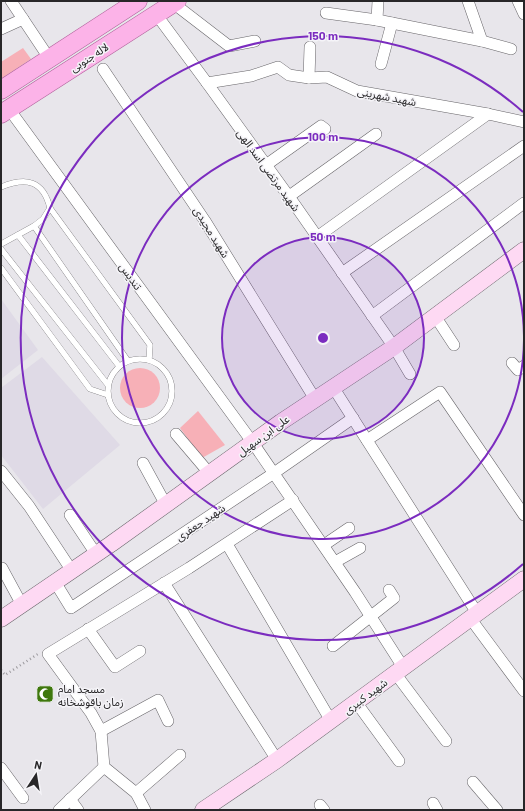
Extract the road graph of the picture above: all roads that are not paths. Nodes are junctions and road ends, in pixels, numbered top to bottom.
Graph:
1 (11, 1) edge
2 (138, 1) edge
3 (378, 1) edge
4 (468, 1) edge
5 (518, 1) edge
6 (175, 2) edge
7 (326, 13) dead end
8 (156, 14) junction
9 (524, 14) edge
10 (23, 19) junction
11 (377, 20) junction
12 (392, 23) junction
13 (1, 29) edge
14 (255, 41) dead end
15 (482, 41) junction
16 (310, 47) dead end
17 (511, 49) dead end
18 (49, 58) junction
19 (382, 64) dead end
20 (103, 69) dead end
21 (309, 78) junction
22 (207, 83) junction
23 (1, 90) edge
24 (5, 111) edge
25 (488, 114) junction
26 (524, 122) edge
27 (326, 129) dead end
28 (376, 134) dead end
29 (524, 146) edge
30 (266, 165) junction
31 (1, 187) edge
32 (288, 197) junction
33 (524, 203) edge
34 (50, 208) junction
35 (34, 226) junction
36 (18, 235) junction
37 (317, 237) junction
38 (1, 244) edge
39 (1, 249) edge
40 (524, 250) edge
41 (1, 268) edge
42 (342, 273) junction
43 (372, 316) junction
44 (435, 316) junction
45 (454, 345) dead end
46 (394, 347) junction
47 (149, 360) junction
48 (128, 361) junction
49 (512, 363) dead end
50 (119, 366) junction
51 (524, 366) edge
52 (410, 374) dead end
53 (108, 385) junction
54 (333, 387) junction
55 (108, 395) junction
56 (316, 399) junction
57 (353, 418) junction
58 (176, 434) dead end
59 (367, 440) junction
60 (253, 442) junction
61 (143, 463) dead end
62 (1, 471) edge
63 (274, 473) junction
64 (210, 474) junction
65 (293, 500) junction
66 (166, 505) junction
67 (522, 507) edge
68 (70, 515) dead end
69 (349, 528) dead end
70 (227, 544) junction
71 (324, 545) junction
72 (360, 548) dead end
73 (96, 554) junction
74 (335, 562) junction
75 (2, 568) dead end
76 (72, 571) junction
77 (524, 579) edge
78 (55, 582) junction
79 (164, 583) junction
80 (389, 590) dead end
81 (22, 605) junction
82 (474, 615) junction
83 (371, 617) junction
84 (1, 619) edge
85 (88, 629) junction
86 (333, 646) dead end
87 (140, 651) dead end
88 (399, 670) junction
89 (524, 691) edge
90 (356, 702) junction
91 (168, 721) dead end
92 (331, 721) junction
93 (101, 731) junction
94 (446, 741) dead end
95 (180, 755) dead end
96 (276, 760) junction
97 (399, 761) dead end
98 (104, 767) junction
99 (1, 768) edge
100 (473, 782) dead end
101 (136, 793) junction
102 (23, 798) dead end
103 (70, 799) junction
104 (212, 807) edge
105 (59, 810) edge
106 (78, 810) edge
107 (145, 810) edge
108 (497, 810) edge

1 - 10 street
2 - 18 main road, لاله جنوبی
3 - 11 street
4 - 15 street
5 - 9 street
6 - 8 main road, لاله جنوبی
6 - 14 street
7 - 11 street
8 - 22 street, شهید مرتضی اسد الهی
8 - 24 main road, لاله جنوبی
10 - 13 street
10 - 18 street
11 - 12 street
12 - 15 street
12 - 19 street
15 - 17 street
16 - 21 street
18 - 23 main road, لاله جنوبی
20 - 56 street, شهید مجیدی
21 - 22 street, شهید شهرینی
21 - 25 street, شهید شهرینی
22 - 30 street, شهید مرتضی اسد الهی
24 - 60 street, تندیس
25 - 26 street, شهید شهرینی
25 - 37 street
27 - 30 street
28 - 32 street
29 - 42 street
30 - 32 street, شهید مرتضی اسد الهی
31 - 34 lane
32 - 37 street, شهید مرتضی اسد الهی
33 - 43 street
34 - 35 lane
34 - 47 lane
35 - 36 lane
35 - 48 lane
36 - 38 lane
36 - 50 lane
37 - 42 street, شهید مرتضی اسد الهی
39 - 53 lane
40 - 44 street, علی ابن سهیل
41 - 55 lane
42 - 43 street, شهید مرتضی اسد الهی
43 - 46 street, شهید مرتضی اسد الهی
44 - 45 street
44 - 46 street, علی ابن سهیل
46 - 52 street, شهید مرتضی اسد الهی
46 - 54 street, علی ابن سهیل
47 - 48 lane
47 - 55 lane
48 - 50 lane
49 - 51 street
50 - 53 lane
53 - 55 lane
54 - 56 street, علی ابن سهیل
54 - 57 street
56 - 60 street, علی ابن سهیل
57 - 59 street
57 - 63 street, شهید جعفری
58 - 64 street
59 - 67 street
59 - 82 street
60 - 63 street, تندیس
60 - 64 street, علی ابن سهیل
61 - 66 street
62 - 76 street
63 - 65 street, تندیس
63 - 78 street, شهید جعفری
64 - 66 street, علی ابن سهیل
65 - 70 street
65 - 71 street, تندیس
66 - 73 street, علی ابن سهیل
68 - 73 street
69 - 71 street
70 - 79 street
70 - 92 street
71 - 74 street, تندیس
72 - 74 street
73 - 76 street, علی ابن سهیل
74 - 83 street, تندیس
75 - 81 street
76 - 78 street, علی ابن سهیل
77 - 82 street, شهید کبیری
78 - 81 street, علی ابن سهیل
79 - 85 street
79 - 96 street
80 - 83 street
81 - 84 street, علی ابن سهیل
82 - 88 street, شهید کبیری
82 - 89 street
83 - 86 street
83 - 88 street, تندیس
85 - 87 street
85 - 93 street
88 - 90 street, شهید کبیری
88 - 94 street, تندیس
90 - 92 street, شهید کبیری
90 - 97 street
91 - 93 street
92 - 96 street, شهید کبیری
93 - 98 street
95 - 101 street
96 - 104 street, شهید کبیری
98 - 101 street
98 - 103 street
99 - 102 street
100 - 108 street
101 - 107 street
103 - 105 street
103 - 106 street

